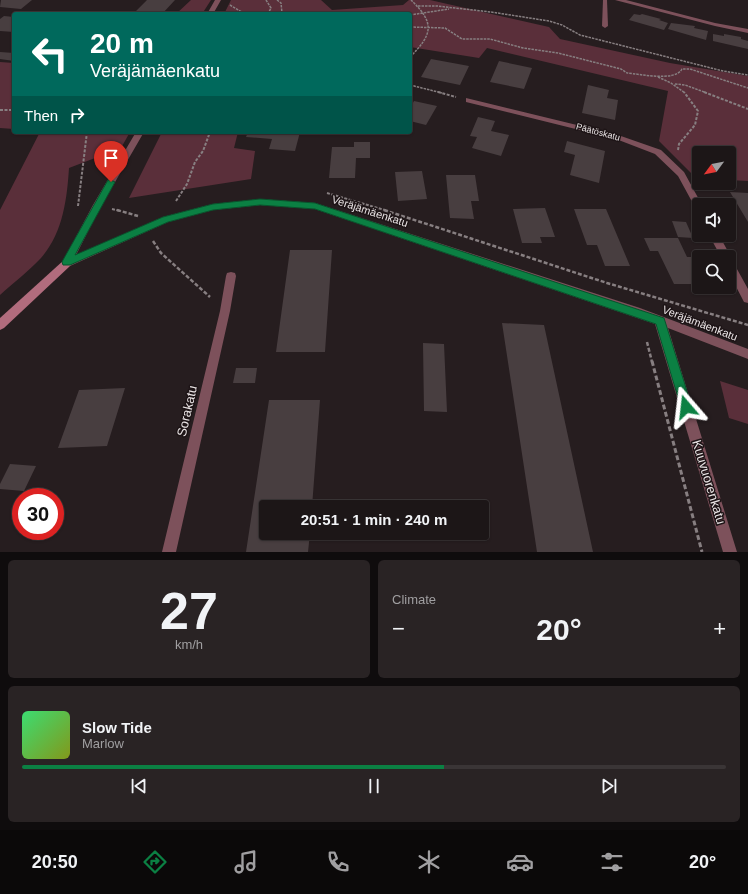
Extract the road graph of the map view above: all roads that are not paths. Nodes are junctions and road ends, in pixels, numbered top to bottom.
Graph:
1 (218, 0) edge
2 (604, 0) edge
3 (618, 0) edge
4 (211, 12) edge
5 (605, 26) dead end
6 (748, 31) edge
7 (469, 100) road end
8 (139, 134) edge
9 (694, 198) edge
10 (67, 262) junction
11 (231, 276) dead end
12 (736, 276) edge
13 (748, 299) edge
14 (660, 321) junction
15 (0, 325) edge
16 (748, 354) edge
17 (169, 552) edge
18 (730, 552) edge

1 - 4 street
2 - 5 lane
3 - 6 street
7 - 9 street, Päätöskatu
8 - 10 street
10 - 14 street, Veräjämäenkatu
10 - 15 street, Veräjämäenkatu
11 - 17 street, Sorakatu
12 - 13 street
14 - 16 street, Veräjämäenkatu
14 - 18 street, Kuuvuorenkatu

